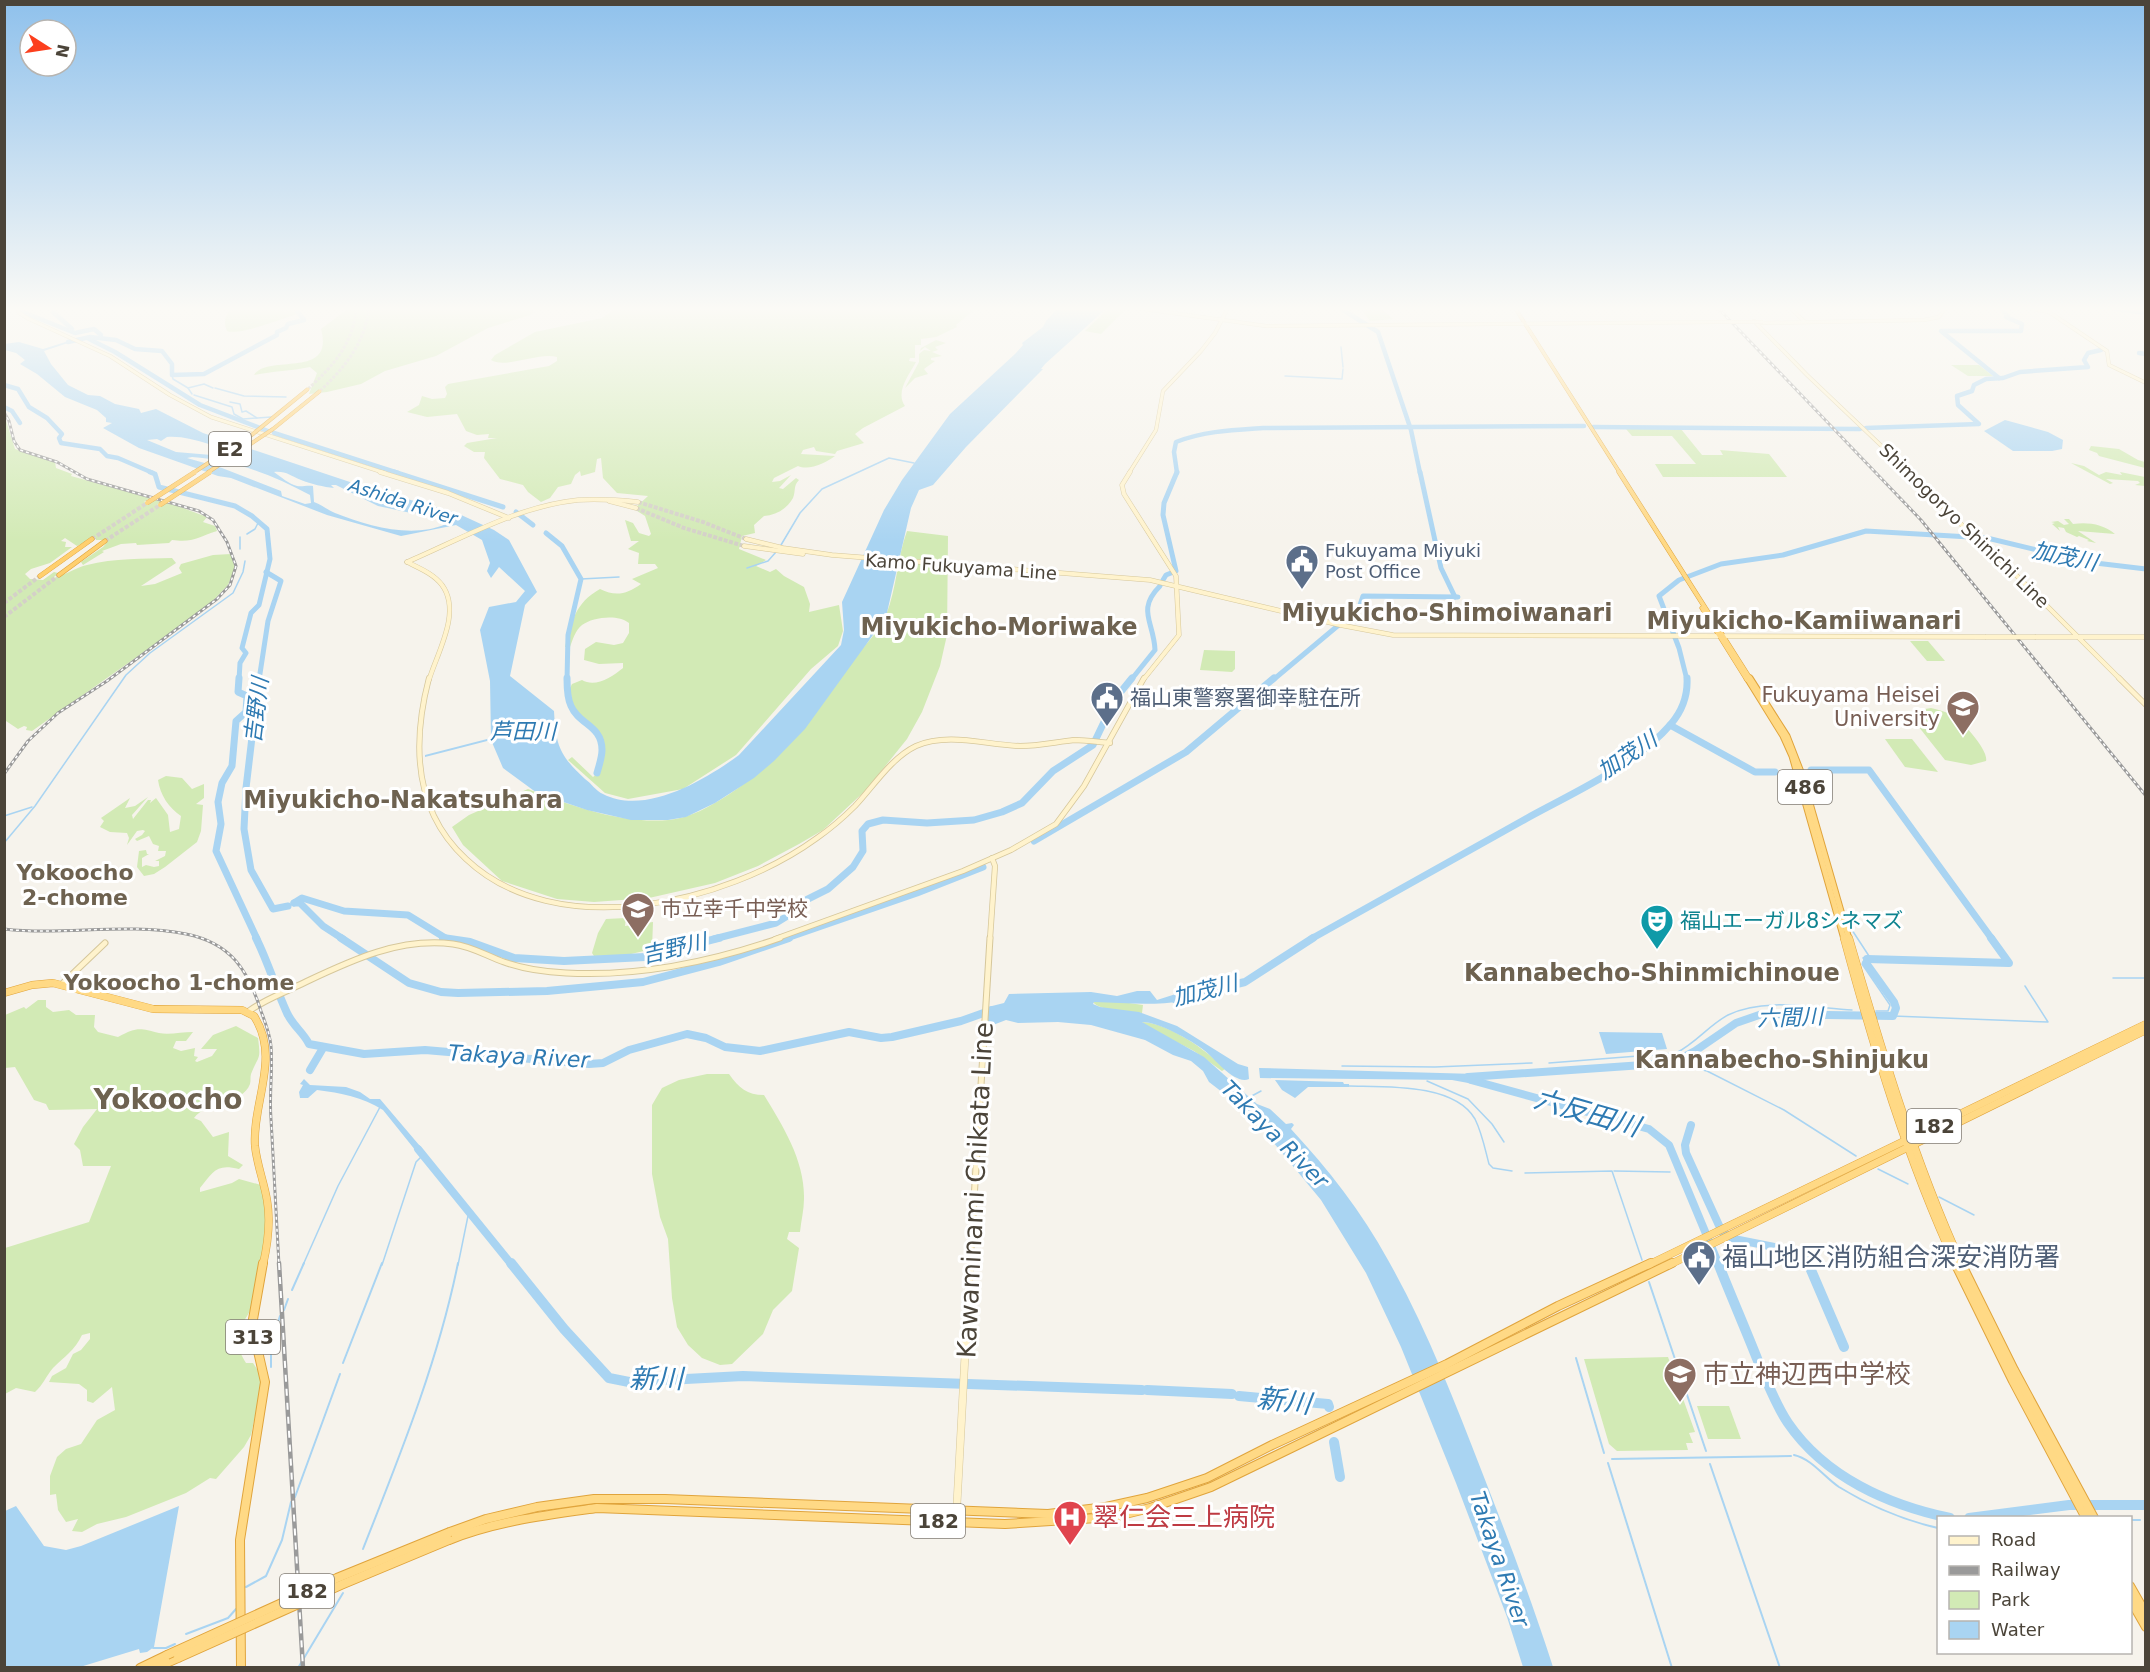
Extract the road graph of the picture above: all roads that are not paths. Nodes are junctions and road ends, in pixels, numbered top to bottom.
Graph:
1 (157, 386) edge
2 (1168, 386) edge
3 (1563, 386) edge
4 (1817, 386) edge
5 (308, 390) tunnel mouth
6 (320, 391) tunnel mouth
7 (638, 502) tunnel mouth
8 (147, 503) tunnel mouth
9 (159, 505) tunnel mouth
10 (544, 506) junction
11 (636, 508) tunnel mouth
12 (509, 518) junction
13 (92, 539) tunnel mouth
14 (746, 539) tunnel mouth
15 (105, 541) tunnel mouth
16 (744, 546) tunnel mouth
17 (775, 549) junction
18 (59, 575) tunnel mouth
19 (40, 576) tunnel mouth
20 (1177, 587) junction
21 (1722, 637) junction
22 (2076, 637) junction
23 (2145, 638) edge
24 (2145, 705) edge
25 (1110, 743) junction
26 (992, 858) junction
27 (105, 943) dead end
28 (62, 984) junction
29 (4, 993) edge
30 (249, 1011) junction
31 (2145, 1024) edge
32 (2145, 1030) edge
33 (1909, 1143) junction
34 (1731, 1233) joint
35 (1718, 1235) junction
36 (1403, 1388) junction
37 (957, 1510) junction
38 (2089, 1516) edge
39 (956, 1522) junction
40 (449, 1536) junction
41 (2132, 1590) edge
42 (2132, 1603) edge
43 (2145, 1614) edge
44 (2145, 1627) edge
45 (178, 1658) junction
46 (142, 1667) edge
47 (155, 1668) edge
48 (169, 1668) edge
49 (241, 1668) edge

1 - 12 main road
2 - 20 main road
3 - 21 highway, 486
4 - 22 main road, Shimogoryo Shinichi Line
5 - 8 highway, E2, bridge
6 - 9 highway, E2, bridge
7 - 10 main road
10 - 11 main road
10 - 12 main road
12 - 25 main road
13 - 19 highway
14 - 17 main road, Kamo Fukuyama Line
15 - 18 highway
16 - 17 main road, Kamo Fukuyama Line
17 - 20 main road, Kamo Fukuyama Line
20 - 21 main road, Kamo Fukuyama Line
20 - 25 main road
21 - 22 main road, Kamo Fukuyama Line, bridge
21 - 33 highway, 486
22 - 23 main road, Kamo Fukuyama Line
22 - 24 main road, Shimogoryo Shinichi Line
25 - 26 main road
26 - 30 main road
26 - 37 main road, Kawaminami Chikata Line
27 - 28 main road
28 - 29 highway
28 - 30 highway
30 - 49 highway, 313
31 - 33 highway, 182
32 - 33 highway, 182
33 - 34 highway, 182
33 - 35 highway, 182
33 - 38 highway, 486
34 - 35 highway, 182
35 - 36 highway, 182
36 - 37 highway, 182
36 - 39 highway, 182
37 - 39 main road, Kawaminami Chikata Line
37 - 40 highway, 182
39 - 40 highway, 182
40 - 45 highway, 182, bridge
40 - 46 highway, 182, bridge
41 - 43 highway
42 - 44 highway
45 - 47 highway, 182
45 - 48 highway

